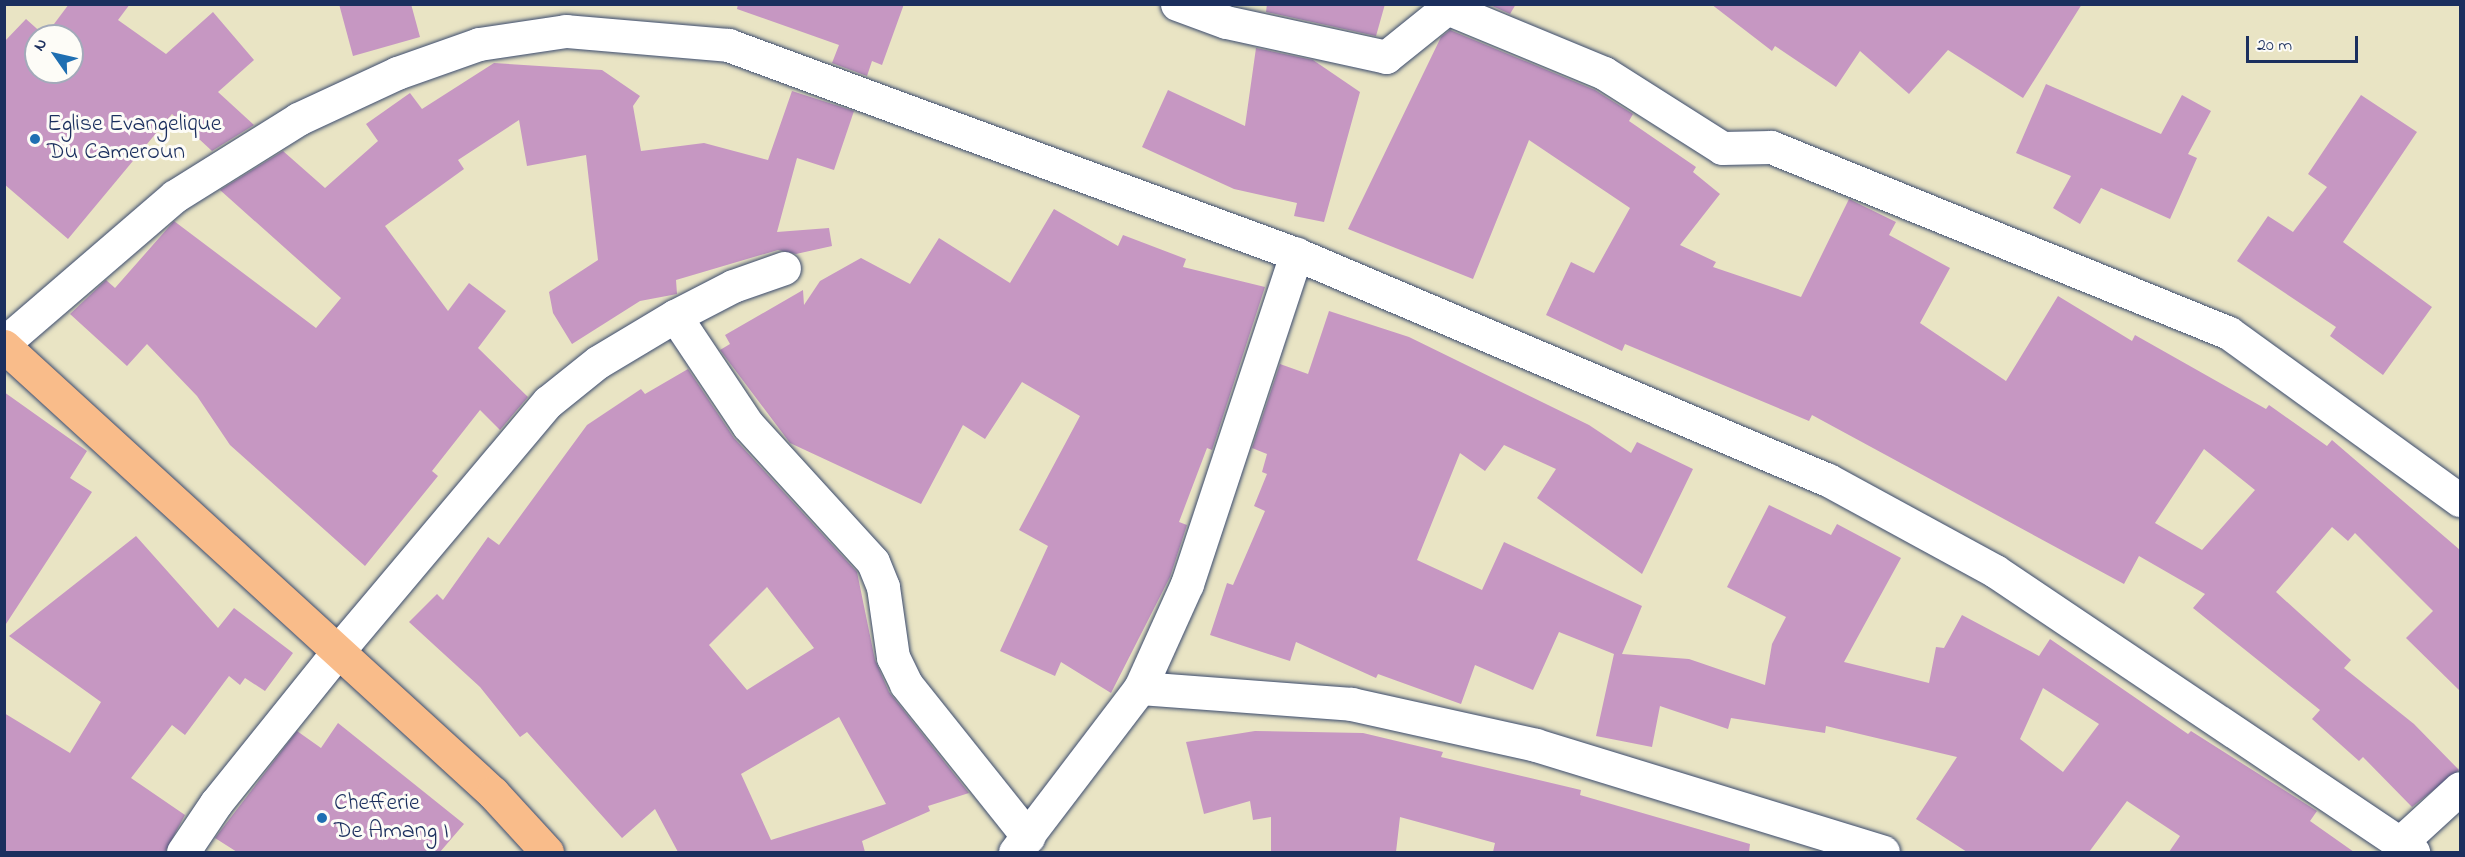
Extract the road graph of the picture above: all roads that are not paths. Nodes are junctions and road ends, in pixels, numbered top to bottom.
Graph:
1 (1177, 4) edge
2 (1296, 254) junction
3 (784, 268) dead end
4 (675, 316) junction
5 (4, 344) edge
6 (2460, 500) edge
7 (338, 651) junction
8 (1140, 688) junction
9 (2460, 788) edge
10 (1022, 844) edge
11 (2406, 848) edge
12 (183, 852) edge
13 (547, 852) edge
14 (1883, 852) edge

1 - 6 street
2 - 5 street
2 - 8 street
2 - 11 street
3 - 4 street
4 - 7 street
4 - 10 street
5 - 7 main road
7 - 12 street
7 - 13 main road
8 - 10 street
8 - 14 street
9 - 11 street

